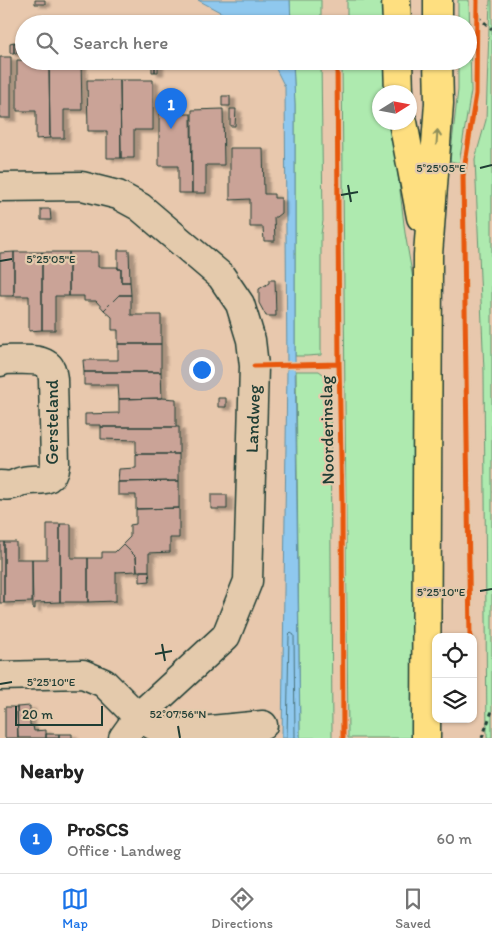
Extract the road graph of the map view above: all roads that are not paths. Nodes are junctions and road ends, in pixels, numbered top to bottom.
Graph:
1 (396, 0) edge
2 (438, 0) edge
3 (396, 15) edge
4 (438, 15) edge
5 (398, 70) edge
6 (438, 70) edge
7 (399, 85) edge
8 (404, 130) edge
9 (0, 188) edge
10 (428, 256) junction
11 (0, 362) edge
12 (0, 485) edge
13 (0, 676) edge
14 (263, 725) dead end
15 (130, 727) edge
16 (426, 738) edge

1 - 3 main road
2 - 4 main road
5 - 7 main road
10 -> 6 main road
8 - 10 main road
9 - 15 street, Landweg
10 - 16 main road
11 - 12 street, Gersteland
13 - 15 street
14 - 15 street

